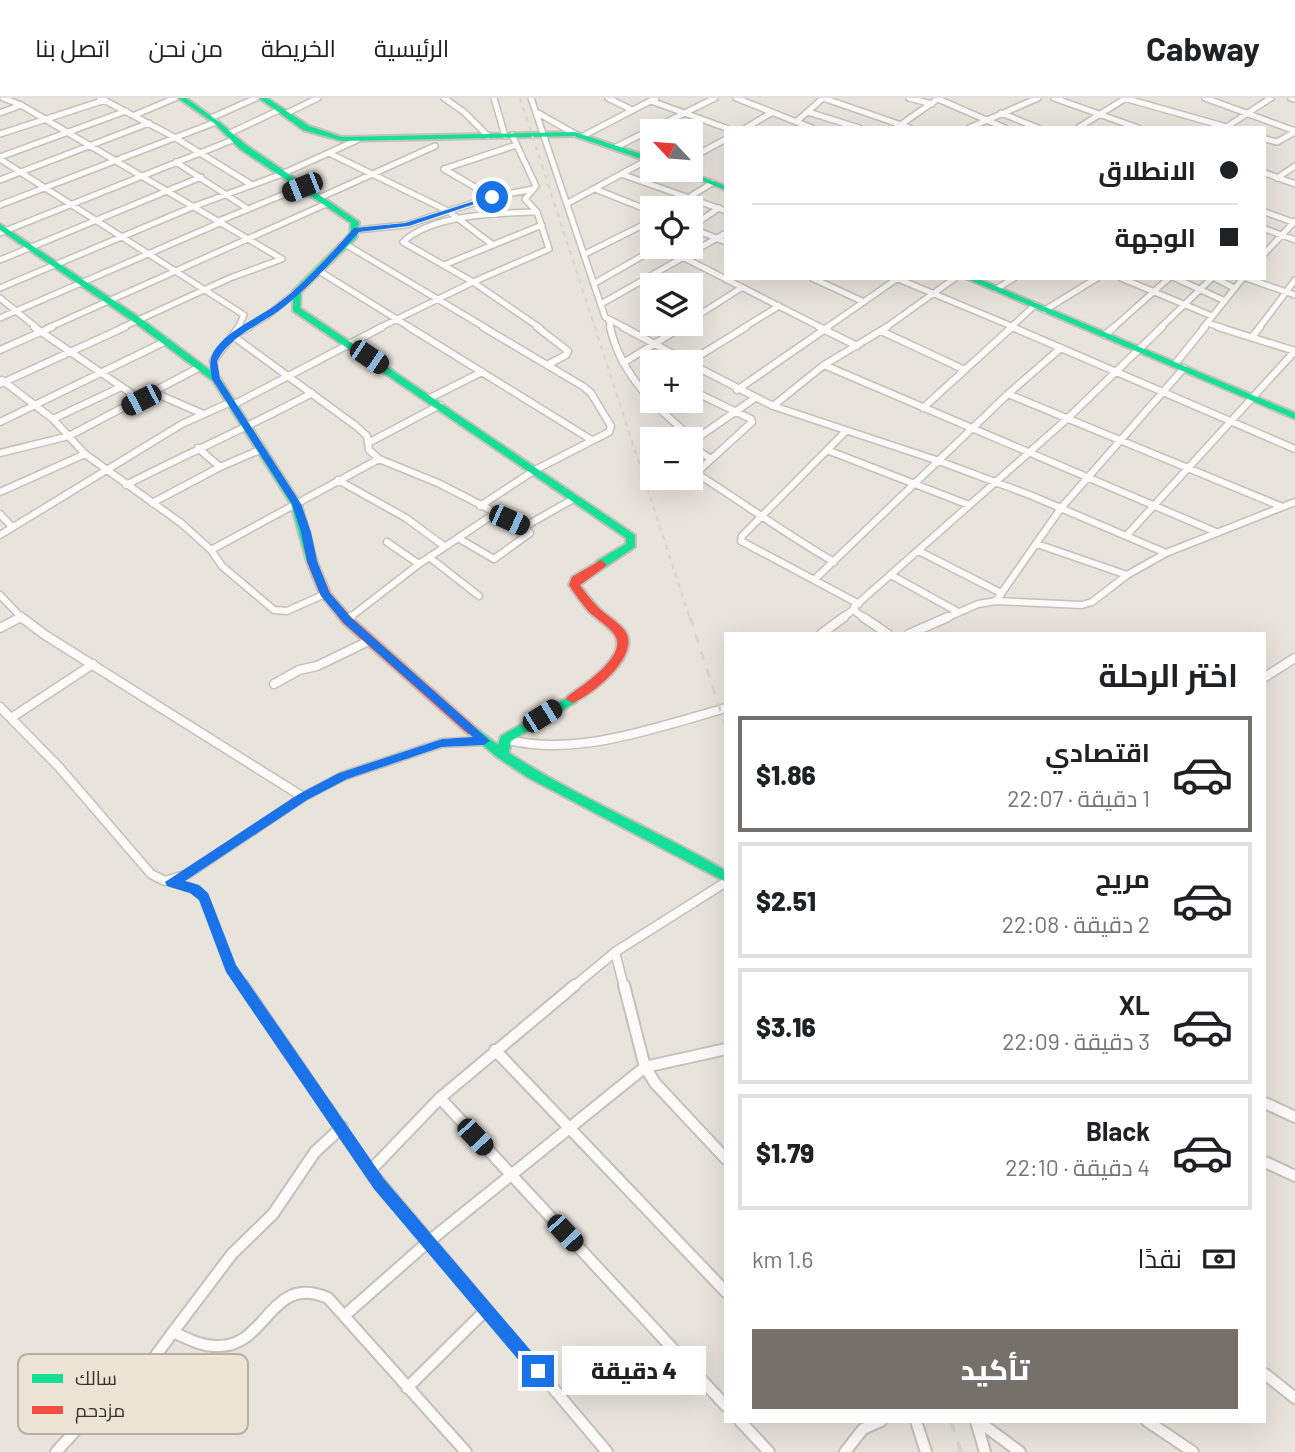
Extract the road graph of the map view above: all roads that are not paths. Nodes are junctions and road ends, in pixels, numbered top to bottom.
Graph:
1 (4, 98) edge
2 (175, 98) edge
3 (181, 98) edge
4 (256, 98) edge
5 (262, 98) edge
6 (318, 98) edge
7 (444, 98) edge
8 (494, 98) edge
9 (531, 98) edge
10 (608, 98) edge
11 (715, 98) edge
12 (736, 98) edge
13 (823, 98) edge
14 (909, 98) edge
15 (1038, 98) edge
16 (1054, 98) edge
17 (1125, 98) edge
18 (1205, 98) edge
19 (1271, 98) edge
20 (103, 99) edge
21 (653, 99) edge
22 (938, 99) edge
23 (932, 104) junction
24 (21, 105) junction
25 (632, 110) junction
26 (126, 111) junction
27 (282, 112) junction
28 (808, 112) junction
29 (0, 113) edge
30 (538, 113) junction
31 (686, 113) junction
32 (771, 113) junction
33 (1001, 113) junction
34 (1248, 113) junction
35 (1099, 114) junction
36 (135, 115) junction
37 (44, 120) junction
38 (214, 120) junction
39 (989, 121) junction
40 (796, 122) junction
41 (841, 122) junction
42 (149, 123) junction
43 (902, 124) junction
44 (749, 126) edge
45 (807, 126) edge
46 (834, 126) edge
47 (853, 126) edge
48 (899, 126) edge
49 (906, 126) edge
50 (975, 126) edge
51 (1000, 126) edge
52 (1033, 126) edge
53 (1081, 126) edge
54 (1132, 126) edge
55 (1223, 126) edge
56 (1228, 126) edge
57 (724, 127) edge
58 (1295, 132) edge
59 (65, 133) junction
60 (0, 134) edge
61 (544, 135) junction
62 (579, 135) junction
63 (232, 136) junction
64 (488, 136) junction
65 (174, 137) junction
66 (511, 139) junction
67 (1266, 139) edge
68 (357, 140) junction
69 (724, 140) edge
70 (87, 146) junction
71 (435, 146) dead end
72 (616, 147) junction
73 (704, 151) edge
74 (200, 153) junction
75 (329, 153) junction
76 (640, 156) edge
77 (0, 158) edge
78 (114, 160) junction
79 (176, 162) junction
80 (640, 165) edge
81 (1295, 166) edge
82 (20, 173) junction
83 (1266, 173) edge
84 (282, 174) junction
85 (621, 174) junction
86 (375, 175) junction
87 (140, 176) junction
88 (201, 177) junction
89 (1277, 177) junction
90 (0, 180) edge
91 (704, 180) edge
92 (712, 183) junction
93 (1295, 184) edge
94 (252, 185) junction
95 (302, 187) junction
96 (724, 187) edge
97 (44, 188) junction
98 (533, 189) junction
99 (595, 189) junction
100 (167, 191) junction
101 (225, 194) junction
102 (685, 196) edge
103 (690, 196) edge
104 (492, 197) junction
105 (322, 201) junction
106 (703, 202) edge
107 (568, 203) junction
108 (0, 205) edge
109 (71, 205) junction
110 (195, 206) junction
111 (640, 207) edge
112 (719, 208) junction
113 (247, 209) junction
114 (724, 210) edge
115 (448, 211) junction
116 (537, 212) junction
117 (1266, 212) edge
118 (703, 219) edge
119 (96, 220) junction
120 (459, 220) junction
121 (221, 222) junction
122 (1295, 222) edge
123 (542, 225) junction
124 (640, 226) edge
125 (1266, 229) edge
126 (2, 230) edge
127 (356, 230) junction
128 (703, 232) edge
129 (724, 234) edge
130 (1282, 235) junction
131 (121, 238) junction
132 (718, 238) junction
133 (250, 239) junction
134 (1295, 240) edge
135 (724, 241) edge
136 (345, 244) junction
137 (493, 245) junction
138 (703, 246) edge
139 (31, 247) junction
140 (1266, 252) edge
141 (149, 253) junction
142 (585, 254) junction
143 (640, 258) edge
144 (680, 259) edge
145 (688, 259) edge
146 (0, 260) edge
147 (57, 265) junction
148 (444, 265) junction
149 (318, 271) junction
150 (178, 272) junction
151 (724, 278) edge
152 (727, 280) edge
153 (744, 280) edge
154 (816, 280) edge
155 (894, 280) edge
156 (902, 280) edge
157 (952, 280) edge
158 (974, 280) edge
159 (1011, 280) edge
160 (1093, 280) edge
161 (1125, 280) edge
162 (1167, 280) edge
163 (1180, 280) edge
164 (1212, 280) edge
165 (1218, 280) edge
166 (1242, 280) edge
167 (1250, 280) edge
168 (1295, 280) edge
169 (82, 282) junction
170 (473, 282) junction
171 (594, 283) junction
172 (738, 286) junction
173 (0, 288) edge
174 (1234, 288) junction
175 (206, 289) junction
176 (996, 289) junction
177 (1201, 289) junction
178 (297, 291) junction
179 (1284, 291) junction
180 (1153, 292) junction
181 (933, 294) junction
182 (1295, 295) edge
183 (0, 298) edge
184 (439, 298) junction
185 (110, 301) junction
186 (1225, 301) junction
187 (864, 302) junction
188 (601, 304) junction
189 (1185, 305) junction
190 (779, 306) junction
191 (1040, 307) junction
192 (17, 310) junction
193 (703, 311) edge
194 (1212, 316) junction
195 (0, 318) edge
196 (397, 319) junction
197 (138, 321) junction
198 (609, 321) junction
199 (1207, 323) junction
200 (1010, 327) junction
201 (826, 329) junction
202 (881, 331) junction
203 (41, 332) junction
204 (1105, 335) junction
205 (667, 336) edge
206 (232, 337) junction
207 (1252, 337) junction
208 (166, 341) junction
209 (349, 343) junction
210 (654, 344) junction
211 (857, 346) junction
212 (1061, 348) junction
213 (0, 350) edge
214 (665, 350) edge
215 (1142, 350) junction
216 (69, 351) junction
217 (703, 355) edge
218 (622, 363) junction
219 (547, 365) junction
220 (824, 365) junction
221 (1180, 366) junction
222 (200, 367) junction
223 (703, 370) edge
224 (965, 370) junction
225 (1117, 371) junction
226 (482, 372) junction
227 (102, 373) junction
228 (286, 375) junction
229 (216, 379) junction
230 (1, 381) edge
231 (640, 384) edge
232 (121, 387) junction
233 (737, 390) junction
234 (1167, 391) junction
235 (155, 393) junction
236 (312, 393) junction
237 (1008, 394) junction
238 (703, 396) edge
239 (755, 398) junction
240 (1255, 399) junction
241 (141, 400) junction
242 (435, 402) junction
243 (232, 403) junction
244 (35, 405) junction
245 (773, 406) junction
246 (923, 408) junction
247 (735, 411) junction
248 (201, 413) junction
249 (666, 413) edge
250 (1295, 416) edge
251 (53, 419) junction
252 (1067, 419) junction
253 (1233, 421) junction
254 (0, 422) edge
255 (678, 427) edge
256 (248, 428) junction
257 (973, 428) junction
258 (846, 430) junction
259 (703, 435) edge
260 (69, 436) junction
261 (590, 439) junction
262 (1120, 441) junction
263 (368, 443) junction
264 (198, 448) junction
265 (262, 449) junction
266 (1295, 449) edge
267 (827, 450) junction
268 (703, 452) edge
269 (1029, 452) junction
270 (0, 453) edge
271 (85, 454) junction
272 (379, 459) junction
273 (711, 459) junction
274 (939, 461) junction
275 (220, 467) junction
276 (1186, 467) junction
277 (109, 469) junction
278 (535, 470) junction
279 (1089, 476) junction
280 (338, 480) junction
281 (994, 482) junction
282 (126, 485) junction
283 (914, 485) junction
284 (0, 492) edge
285 (575, 498) junction
286 (1295, 502) edge
287 (152, 503) junction
288 (296, 504) junction
289 (1154, 504) junction
290 (969, 505) junction
291 (480, 506) junction
292 (1280, 506) junction
293 (1061, 508) junction
294 (494, 513) junction
295 (0, 514) edge
296 (763, 515) junction
297 (12, 527) junction
298 (524, 527) junction
299 (1216, 531) junction
300 (0, 535) edge
301 (1127, 535) junction
302 (458, 538) junction
303 (387, 542) dead end
304 (1037, 544) junction
305 (444, 546) junction
306 (211, 550) junction
307 (919, 551) junction
308 (1166, 553) junction
309 (429, 557) junction
310 (834, 562) junction
311 (419, 564) junction
312 (891, 575) junction
313 (1127, 575) junction
314 (815, 579) junction
315 (1001, 593) junction
316 (325, 594) junction
317 (0, 595) edge
318 (479, 596) dead end
319 (996, 601) junction
320 (856, 607) junction
321 (958, 612) junction
322 (21, 617) junction
323 (347, 620) junction
324 (0, 628) edge
325 (824, 632) edge
326 (886, 632) edge
327 (913, 632) edge
328 (371, 640) junction
329 (1295, 659) edge
330 (93, 664) junction
331 (1266, 676) edge
332 (274, 684) dead end
333 (0, 707) edge
334 (724, 709) edge
335 (11, 718) junction
336 (505, 740) junction
337 (484, 741) junction
338 (503, 754) junction
339 (303, 797) junction
340 (724, 878) edge
341 (724, 880) edge
342 (171, 882) junction
343 (615, 952) junction
344 (724, 1049) edge
345 (495, 1050) junction
346 (645, 1067) junction
347 (439, 1098) junction
348 (1266, 1103) edge
349 (1295, 1117) edge
350 (342, 1127) junction
351 (568, 1127) junction
352 (724, 1156) edge
353 (1266, 1162) edge
354 (370, 1171) junction
355 (512, 1176) junction
356 (1295, 1176) edge
357 (428, 1242) junction
358 (724, 1290) edge
359 (486, 1310) junction
360 (344, 1316) junction
361 (173, 1332) junction
362 (157, 1354) edge
363 (1266, 1375) edge
364 (407, 1388) junction
365 (1295, 1398) edge
366 (724, 1404) edge
367 (742, 1423) edge
368 (917, 1423) edge
369 (978, 1423) edge
370 (980, 1423) edge
371 (1150, 1423) edge
372 (859, 1425) edge
373 (72, 1434) edge
374 (56, 1452) edge
375 (466, 1452) edge
376 (607, 1452) edge
377 (769, 1452) edge
378 (845, 1452) edge
379 (926, 1452) edge
380 (985, 1452) edge
381 (1020, 1452) edge
382 (1193, 1452) edge

1 - 24 street
2 - 36 street
3 - 38 street
4 - 38 street
5 - 27 street
6 - 27 street
7 - 64 street
8 - 66 street
9 - 30 street
10 - 25 street
11 - 31 street
12 - 32 street
13 - 28 street
13 - 43 street
14 - 23 street
15 - 33 street
16 - 35 street
17 - 35 street
17 - 55 street
18 - 34 street
19 - 34 street
20 - 26 street
20 - 37 street
21 - 25 street
21 - 31 street
22 - 23 street
22 - 39 street
23 - 43 street
24 - 29 street
24 - 37 street
25 - 62 street
26 - 36 street
26 - 59 street
27 - 63 street
27 - 68 street
28 - 40 street
28 - 41 street
30 - 61 street
30 - 62 street
31 - 57 street
31 - 72 street
32 - 40 street
32 - 44 street
33 - 39 street
33 - 52 street
34 - 56 street
34 - 58 street
35 - 53 street
35 - 54 street
36 - 42 street
37 - 59 street
37 - 60 street
38 - 63 street
38 - 65 street
39 - 50 street
39 - 51 street
40 - 45 street
41 - 46 street
41 - 47 street
42 - 65 street
42 - 70 street
43 - 48 street
43 - 49 street
58 - 67 street
59 - 70 street
59 - 77 street
61 - 62 street
61 - 66 street
61 - 107 street
62 - 72 street
63 - 74 street
63 - 84 street
64 - 66 street
64 - 68 street
65 - 74 street
65 - 78 street
66 - 98 street
66 - 104 street
68 - 75 street
69 - 73 street
70 - 78 street
70 - 82 street
71 - 86 street
72 - 76 street
74 - 79 street
74 - 94 street
75 - 84 street
75 - 86 street
77 - 82 street
78 - 87 street
78 - 97 street
79 - 87 street
79 - 88 street
80 - 85 street
81 - 89 street
82 - 90 street
82 - 97 street
83 - 89 street
84 - 94 street
84 - 95 street
85 - 99 street
85 - 102 street
86 - 105 street
86 - 115 street
87 - 100 street
87 - 109 street
88 - 100 street
88 - 101 street
89 - 93 street
91 - 92 street
92 - 96 street
92 - 103 street
94 - 101 street
95 - 105 street
95 - 113 street
97 - 108 street
97 - 109 street
98 - 104 street
98 - 116 street
99 - 107 street
99 - 111 street
100 - 110 street
100 - 119 street
101 - 110 street
101 - 113 street
104 - 115 street
105 - 127 street
105 - 133 street
106 - 112 street
107 - 142 street
109 - 119 street
109 - 126 street
110 - 121 street
110 - 131 street
112 - 114 street
112 - 118 street
113 - 121 street
115 - 120 street
115 - 127 street
116 - 120 street
116 - 123 street
117 - 122 street
119 - 131 street
119 - 139 street
120 - 137 street
120 - 148 street
121 - 133 street
121 - 141 street
122 - 130 street
123 - 137 street
123 - 170 street
124 - 142 street
125 - 130 street
126 - 139 street
127 - 136 street
128 - 132 street
129 - 132 street
130 - 134 street
130 - 140 street
131 - 141 street
131 - 147 street
132 - 135 street
132 - 138 street
133 - 150 street
133 - 175 street
136 - 149 street
136 - 184 street
137 - 148 street
139 - 146 street
139 - 147 street
141 - 150 street
141 - 169 street
142 - 171 street
143 - 171 street
144 - 188 street
145 - 151 street
147 - 169 street
147 - 173 street
148 - 170 street
149 - 178 street
149 - 196 street
150 - 175 street
150 - 185 street
152 - 172 street
153 - 172 street
154 - 187 street
155 - 187 street
156 - 181 street
157 - 181 street
158 - 176 street
159 - 176 street
160 - 191 street
161 - 180 street
162 - 180 street
163 - 177 street
164 - 177 street
165 - 174 street
166 - 174 street
167 - 179 street
168 - 179 street
169 - 185 street
169 - 192 street
170 - 184 street
170 - 219 street
171 - 188 street
172 - 190 street
172 - 193 street
174 - 186 street
175 - 197 street
175 - 206 street
176 - 191 street
177 - 186 street
177 - 189 street
178 - 206 street
178 - 209 street
179 - 182 street
179 - 207 street
180 - 189 street
180 - 204 street
181 - 200 street
181 - 202 street
183 - 192 street
184 - 196 street
184 - 219 street
185 - 197 street
185 - 203 street
186 - 194 street
187 - 201 street
188 - 198 street
189 - 194 street
189 - 215 street
190 - 201 street
190 - 217 street
191 - 200 street
191 - 204 street
192 - 195 street
192 - 203 street
194 - 199 street
196 - 209 street
196 - 226 street
197 - 208 street
197 - 216 street
198 - 210 street
198 - 218 street
199 - 207 street
199 - 221 street
200 - 212 street
200 - 224 street
201 - 211 street
201 - 233 street
202 - 211 street
202 - 224 street
203 - 213 street
203 - 216 street
204 - 215 street
205 - 210 street
206 - 228 street
206 - 229 street
207 - 240 street
208 - 222 street
208 - 227 street
209 - 228 street
209 - 242 street
210 - 214 street
210 - 218 street
211 - 220 street
212 - 225 street
212 - 237 street
215 - 221 street
215 - 225 street
216 - 227 street
216 - 230 street
218 - 231 street
219 - 261 street
220 - 245 street
220 - 246 street
221 - 234 street
221 - 240 street
222 - 229 street
222 - 235 street
223 - 233 street
224 - 246 street
225 - 234 street
225 - 252 street
226 - 242 street
226 - 261 street
227 - 232 street
227 - 244 street
228 - 236 street
228 - 243 street
229 - 243 street
230 - 244 street
232 - 241 street
232 - 251 street
233 - 239 street
234 - 253 street
234 - 262 street
235 - 241 street
235 - 248 street
236 - 256 street
236 - 263 street
237 - 252 street
237 - 257 street
238 - 247 street
239 - 245 street
239 - 247 street
240 - 250 street
240 - 253 street
241 - 260 street
242 - 263 street
242 - 278 street
243 - 248 street
243 - 256 street
244 - 251 street
244 - 254 street
245 - 258 street
246 - 257 street
247 - 259 street
247 - 273 street
248 - 277 street
249 - 255 street
251 - 260 street
252 - 262 street
252 - 269 street
253 - 266 street
253 - 276 street
256 - 264 street
256 - 265 street
257 - 269 street
257 - 274 street
258 - 267 street
258 - 274 street
260 - 270 street
260 - 271 street
261 - 278 street
262 - 276 street
262 - 279 street
263 - 272 street
264 - 275 street
264 - 282 street
265 - 275 street
265 - 288 street
267 - 283 street
267 - 296 street
268 - 273 street
269 - 279 street
269 - 281 street
271 - 277 street
271 - 284 street
272 - 280 street
272 - 291 street
273 - 296 street
274 - 281 street
274 - 283 street
275 - 287 street
276 - 289 street
276 - 292 street
277 - 282 street
277 - 297 street
278 - 285 street
278 - 291 street
279 - 289 street
279 - 293 street
280 - 288 street
280 - 305 street
281 - 290 street
281 - 293 street
282 - 287 street
283 - 290 street
283 - 310 street
285 - 298 street
285 - 336 street
286 - 292 street
287 - 306 street
288 - 306 street
288 - 316 street
289 - 299 street
289 - 301 street
290 - 307 street
291 - 294 street
292 - 299 street
293 - 301 street
293 - 304 street
294 - 298 street
294 - 302 street
295 - 297 street
296 - 310 street
296 - 314 street
297 - 300 street
298 - 302 street
299 - 308 street
301 - 308 street
302 - 305 street
303 - 311 street
304 - 313 street
304 - 315 street
305 - 309 street
306 - 316 street
307 - 312 street
307 - 315 street
308 - 313 street
309 - 311 street
309 - 318 street
310 - 314 street
311 - 323 street
312 - 320 street
312 - 321 street
313 - 319 street
314 - 320 street
315 - 319 street
316 - 323 street
317 - 322 street
319 - 321 street
320 - 325 street
320 - 326 street
321 - 327 street
322 - 324 street
322 - 330 street
323 - 328 street
328 - 332 street
328 - 337 street
329 - 331 street
330 - 335 street
330 - 339 street
333 - 335 street
334 - 336 street
335 - 342 street
336 - 338 street
337 - 338 street
337 - 339 street
338 - 340 street
339 - 342 street
341 - 343 street
342 - 350 street
343 - 345 street
343 - 346 street
344 - 346 street
345 - 347 street
345 - 351 street
346 - 351 street
346 - 352 street
347 - 354 street
347 - 355 street
348 - 349 street
350 - 354 street
350 - 361 street
351 - 355 street
351 - 358 street
353 - 356 street
354 - 357 street
355 - 357 street
355 - 366 street
357 - 359 street
357 - 360 street
359 - 364 street
359 - 376 street
360 - 361 street
360 - 364 street
361 - 362 street
363 - 365 street
364 - 375 street
367 - 377 street
368 - 379 street
369 - 380 street
370 - 381 street
371 - 382 street
372 - 378 street
373 - 374 street

